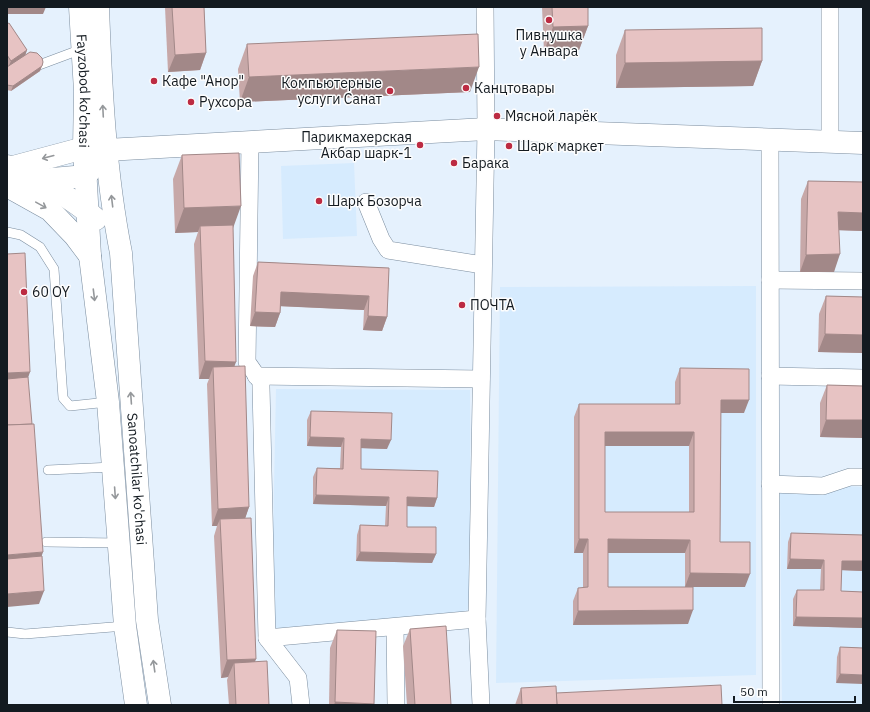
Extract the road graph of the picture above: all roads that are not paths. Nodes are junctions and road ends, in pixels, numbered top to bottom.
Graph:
1 (80, 7) edge
2 (98, 7) edge
3 (485, 7) edge
4 (830, 7) edge
5 (82, 49) junction
6 (20, 73) edge
7 (486, 129) junction
8 (770, 138) junction
9 (830, 141) junction
10 (250, 142) junction
11 (863, 143) edge
12 (84, 148) junction
13 (106, 150) junction
14 (8, 175) edge
15 (86, 176) junction
16 (42, 180) junction
17 (366, 202) dead end
18 (88, 212) junction
19 (7, 232) edge
20 (121, 253) junction
21 (90, 256) junction
22 (483, 265) junction
23 (770, 280) junction
24 (863, 281) edge
25 (256, 376) junction
26 (770, 376) junction
27 (863, 378) edge
28 (481, 379) junction
29 (108, 402) junction
30 (113, 467) junction
31 (48, 470) dead end
32 (863, 477) edge
33 (770, 484) junction
34 (46, 542) dead end
35 (118, 543) junction
36 (478, 619) junction
37 (125, 626) junction
38 (394, 627) junction
39 (7, 632) edge
40 (267, 638) junction
41 (136, 705) edge
42 (160, 705) edge
43 (301, 705) edge
44 (396, 705) edge
45 (481, 705) edge
46 (771, 705) edge

1 - 5 main road, Fayzobod ko'chasi
13 -> 2 main road, Sanoatchilar ko'chasi
3 - 7 street
4 - 9 street
5 - 6 lane
5 - 12 main road, Fayzobod ko'chasi
7 - 8 main road
7 - 10 main road
7 - 22 street
8 - 9 main road
8 - 23 street
9 - 11 main road
10 - 13 main road
10 - 25 street
12 - 13 main road
12 -> 14 main road
12 - 15 main road, Fayzobod ko'chasi
13 - 15 main road
20 -> 13 main road, Sanoatchilar ko'chasi
14 - 16 main road, Sanoatchilar ko'chasi
14 -> 21 main road
15 - 16 main road
15 - 18 main road, Sanoatchilar ko'chasi
16 - 18 main road, Sanoatchilar ko'chasi
17 - 22 street
18 - 20 main road, Sanoatchilar ko'chasi
18 - 21 main road, Sanoatchilar ko'chasi
19 - 29 lane
42 -> 20 main road, Sanoatchilar ko'chasi
21 -> 29 main road, Sanoatchilar ko'chasi
22 - 28 street
23 - 24 street
23 - 26 street
25 - 28 street
25 - 40 street
26 - 27 street
26 - 33 street
28 - 36 street
29 - 30 main road, Sanoatchilar ko'chasi
30 - 31 lane
30 -> 35 main road, Sanoatchilar ko'chasi
32 - 33 street
33 - 46 street
34 - 35 lane
35 - 37 main road, Sanoatchilar ko'chasi
36 - 38 street
36 - 45 street
37 - 39 lane
37 - 41 main road, Sanoatchilar ko'chasi
38 - 40 street
38 - 44 street
40 - 43 street

